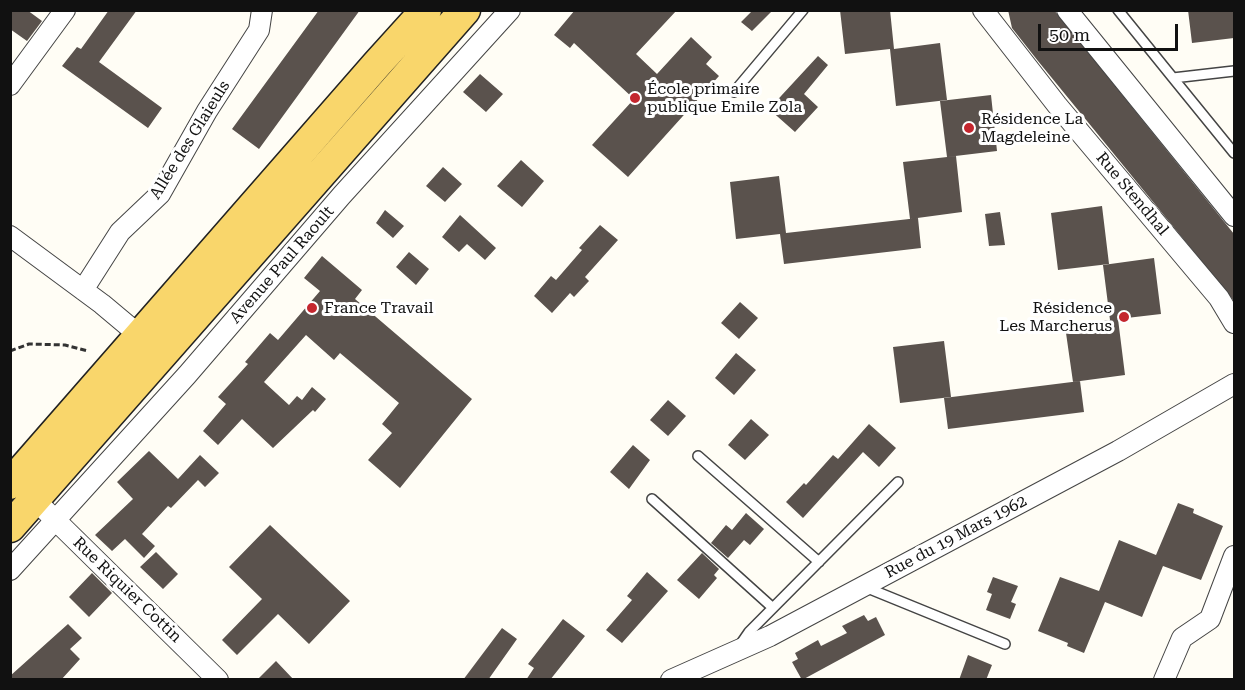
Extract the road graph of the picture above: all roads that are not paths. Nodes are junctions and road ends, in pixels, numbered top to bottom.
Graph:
1 (65, 10) edge
2 (262, 10) edge
3 (426, 10) edge
4 (465, 10) edge
5 (510, 10) edge
6 (803, 10) edge
7 (982, 10) edge
8 (1067, 10) edge
9 (1118, 10) edge
10 (1234, 71) edge
11 (1173, 78) junction
12 (10, 85) edge
13 (734, 92) dead end
14 (1234, 153) edge
15 (1234, 216) edge
16 (10, 236) edge
17 (83, 290) junction
18 (1234, 323) edge
19 (139, 335) junction
20 (174, 340) junction
21 (143, 375) junction
22 (1234, 384) edge
23 (699, 456) dead end
24 (33, 457) junction
25 (898, 482) dead end
26 (10, 484) edge
27 (652, 499) dead end
28 (34, 506) edge
29 (10, 527) edge
30 (1234, 556) edge
31 (819, 562) junction
32 (10, 570) edge
33 (863, 586) junction
34 (773, 608) junction
35 (1005, 644) dead end
36 (735, 652) junction
37 (706, 673) edge
38 (218, 680) edge
39 (671, 680) edge
40 (1164, 680) edge

1 - 12 street
2 - 17 street, Allée des Glaieuls
3 - 19 main road
4 - 20 main road
5 - 28 street, Avenue Paul Raoult
6 - 13 lane
7 - 18 street, Rue Stendhal
8 - 15 street
9 - 11 lane
10 - 11 lane
11 - 14 lane
16 - 17 street
17 - 19 street
19 - 20 main road
19 - 21 main road
19 - 24 main road
20 - 21 main road
21 - 28 main road
22 - 33 street, Rue du 19 Mars 1962
23 - 31 lane
24 - 26 main road
24 - 28 main road
25 - 31 lane
27 - 34 lane
28 - 29 main road
28 - 32 street, Avenue Paul Raoult
28 - 38 street, Rue Riquier Cottin
30 - 40 street
31 - 34 lane
33 - 35 lane
33 - 36 street, Rue du 19 Mars 1962
34 - 36 lane
36 - 37 street, Rue du 19 Mars 1962
37 - 39 street, Rue du 19 Mars 1962

